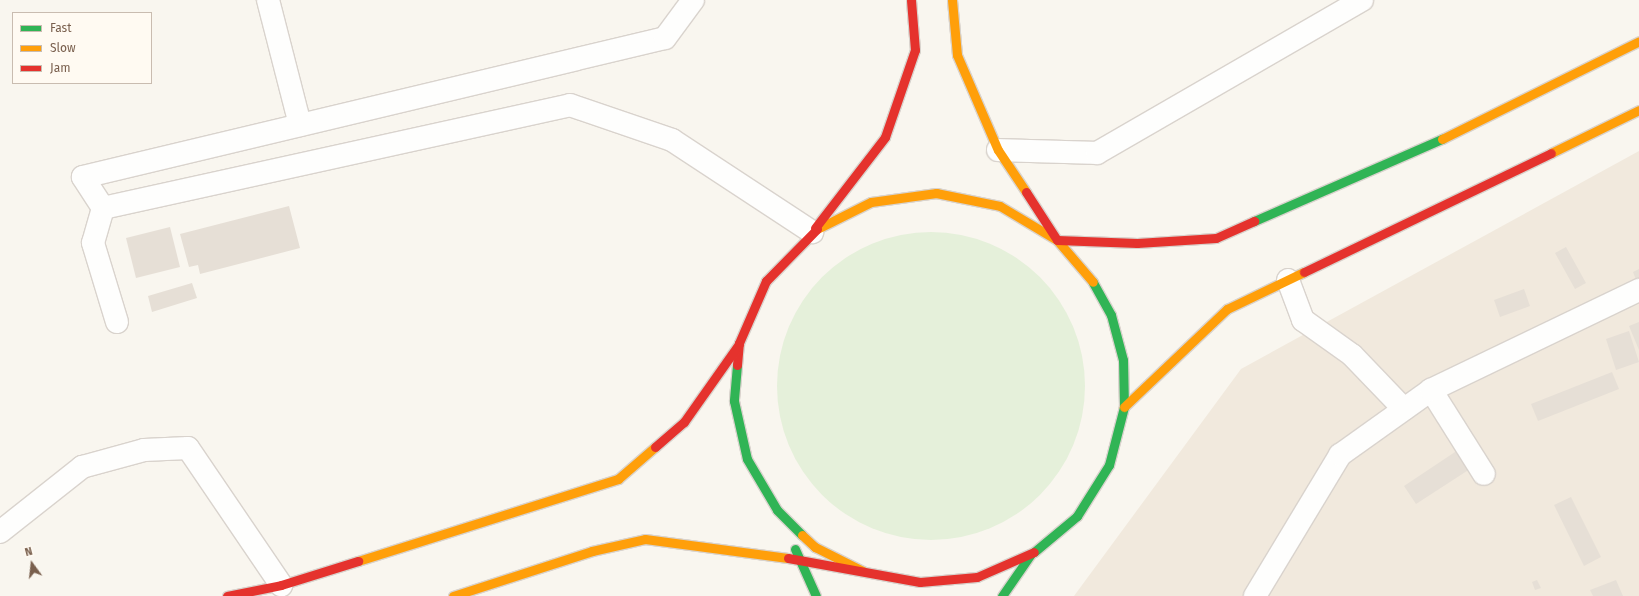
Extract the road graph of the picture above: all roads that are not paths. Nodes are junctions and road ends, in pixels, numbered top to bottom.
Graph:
1 (268, 0) edge
2 (693, 0) edge
3 (911, 0) edge
4 (952, 0) edge
5 (1362, 0) edge
6 (1639, 41) edge
7 (1639, 110) edge
8 (300, 125) junction
9 (998, 150) junction
10 (103, 208) junction
11 (812, 232) junction
12 (1057, 240) junction
13 (1288, 280) junction
14 (1639, 290) edge
15 (117, 322) dead end
16 (739, 343) junction
17 (1431, 390) junction
18 (1124, 407) junction
19 (1404, 409) junction
20 (1484, 474) dead end
21 (776, 510) junction
22 (0, 532) edge
23 (1031, 554) junction
24 (799, 559) junction
25 (863, 571) junction
26 (281, 584) junction
27 (227, 596) edge
28 (453, 596) edge
29 (816, 596) edge
30 (1002, 596) edge
31 (1255, 596) edge

1 - 8 street
2 - 8 street
3 - 11 main road
4 - 9 main road
5 - 9 street
6 - 12 main road
7 - 13 main road
8 - 10 street
9 - 12 main road
10 - 11 street
10 - 15 street
11 - 12 main road
11 - 16 main road
12 - 18 main road
13 - 18 main road
13 - 19 street
14 - 17 street
16 - 21 main road
16 - 26 main road
17 - 19 street
17 - 20 street
18 - 23 main road
19 - 31 street
21 - 24 main road
21 - 25 main road
22 - 26 street
23 - 25 main road
23 - 30 main road
24 - 25 main road
24 - 28 main road
24 - 29 main road
26 - 27 main road

